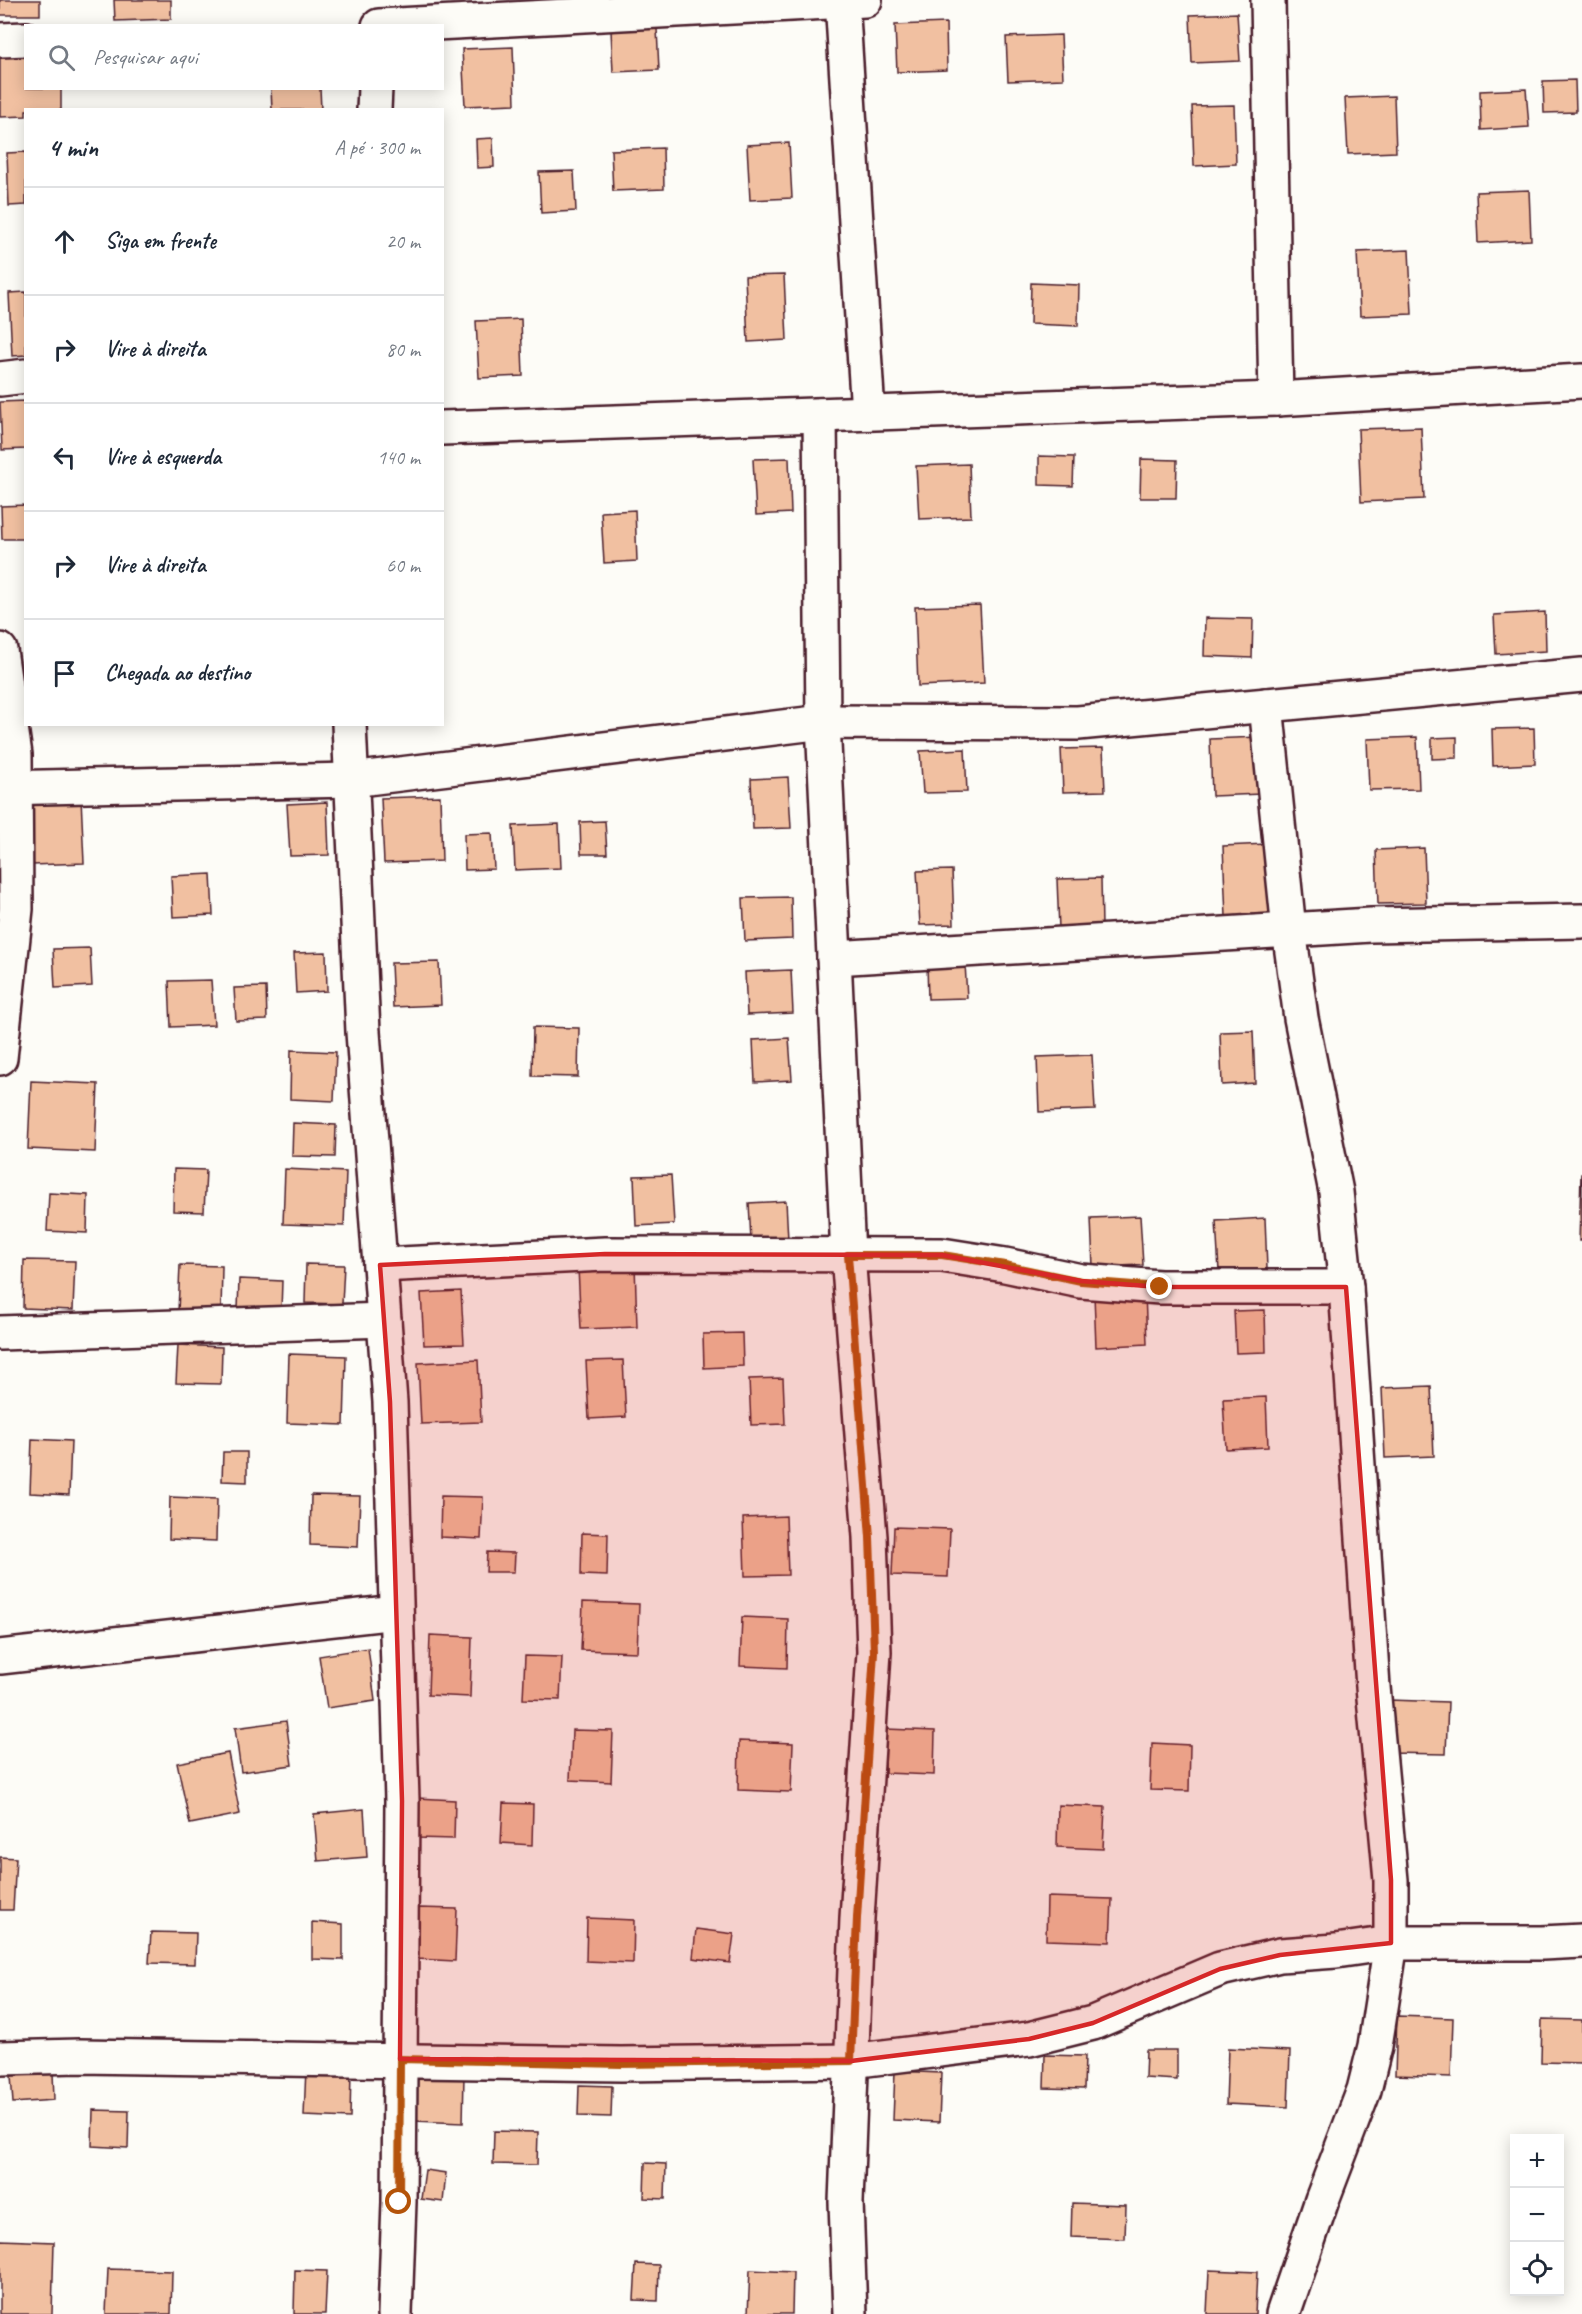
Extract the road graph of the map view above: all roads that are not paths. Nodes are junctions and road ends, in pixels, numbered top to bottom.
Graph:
1 (376, 0) edge
2 (850, 0) edge
3 (1269, 0) edge
4 (378, 24) edge
5 (414, 24) edge
6 (24, 39) edge
7 (0, 40) edge
8 (375, 90) edge
9 (374, 108) edge
10 (24, 376) edge
11 (0, 379) edge
12 (1582, 381) edge
13 (1276, 399) junction
14 (868, 413) junction
15 (820, 415) junction
16 (444, 428) edge
17 (0, 650) edge
18 (1582, 675) edge
19 (1266, 705) junction
20 (823, 722) junction
21 (349, 726) edge
22 (351, 780) junction
23 (7, 787) edge
24 (1582, 921) edge
25 (1289, 930) junction
26 (834, 958) junction
27 (0, 1058) edge
28 (848, 1255) junction
29 (380, 1265) junction
30 (1346, 1287) junction
31 (384, 1320) junction
32 (0, 1333) edge
33 (396, 1612) junction
34 (0, 1657) edge
35 (1582, 1941) edge
36 (1390, 1943) junction
37 (0, 2058) edge
38 (400, 2059) junction
39 (851, 2061) junction
40 (394, 2314) edge
41 (850, 2314) edge
42 (1283, 2314) edge

1 - 4 street
2 - 5 street
2 - 14 street
3 - 13 street
6 - 7 street
8 - 9 street
10 - 11 street
12 - 13 street
13 - 14 street
14 - 15 street
15 - 16 street
15 - 20 street
17 - 23 street
18 - 19 street
19 - 20 street
19 - 25 street
20 - 22 street
20 - 26 street
21 - 22 street
22 - 23 street
22 - 29 street
23 - 27 street
24 - 25 street
25 - 26 street
25 - 30 street
26 - 28 street
28 - 29 street
28 - 30 street
28 - 39 street
29 - 31 street
30 - 36 street
31 - 32 street
31 - 33 street
33 - 34 street
33 - 38 street
35 - 36 street
36 - 39 street
36 - 42 street
37 - 38 street
38 - 39 street
38 - 40 street
39 - 41 street

